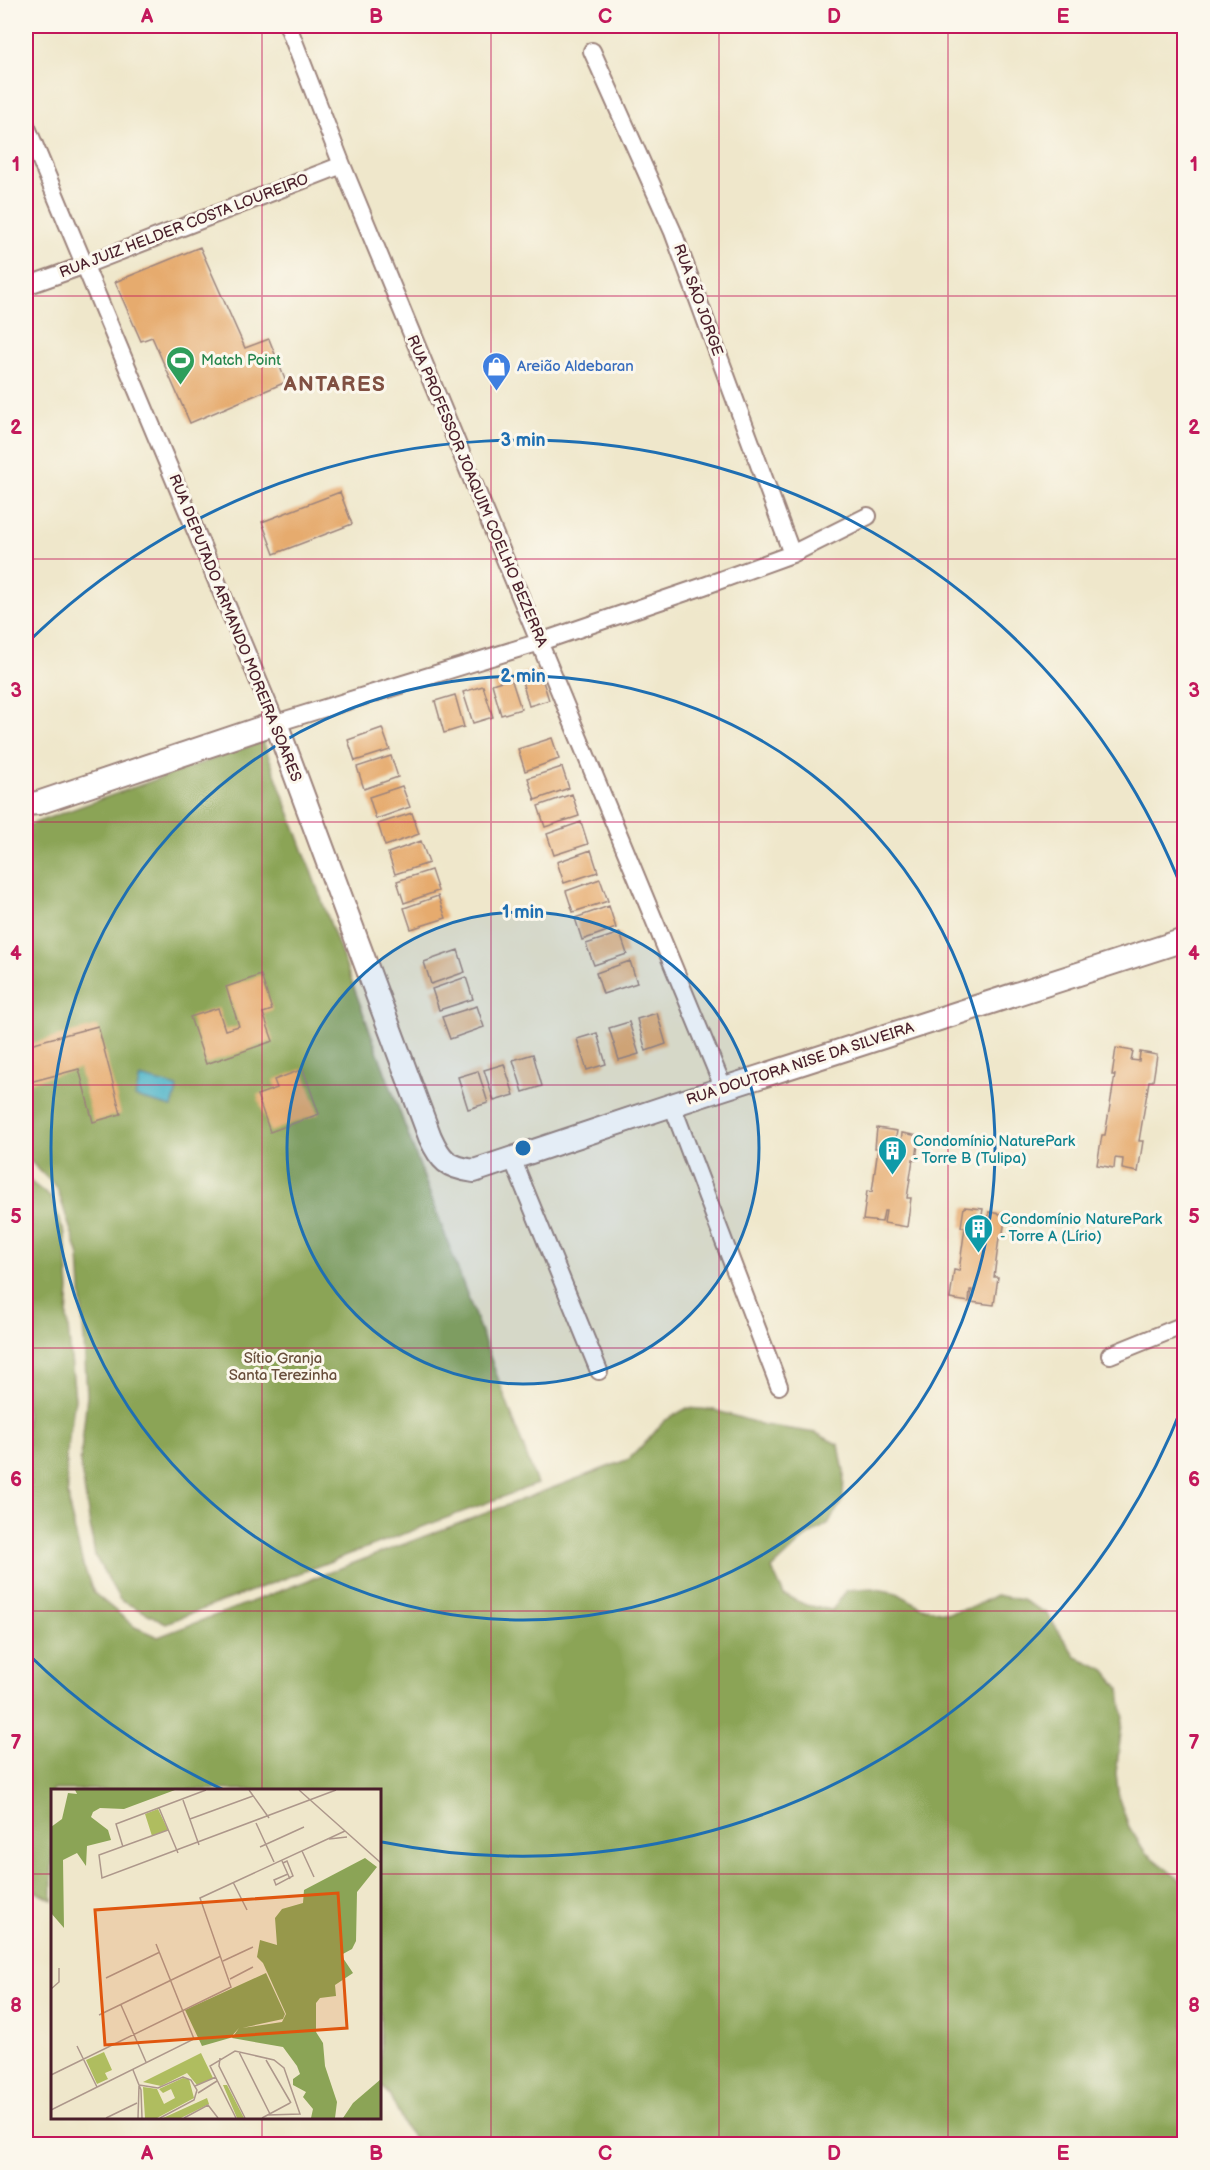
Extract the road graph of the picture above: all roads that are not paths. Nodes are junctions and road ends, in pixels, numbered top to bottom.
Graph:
1 (288, 26) edge
2 (592, 51) dead end
3 (26, 124) edge
4 (342, 165) junction
5 (85, 266) junction
6 (26, 286) edge
7 (868, 516) dead end
8 (792, 554) junction
9 (540, 642) junction
10 (276, 723) junction
11 (26, 804) edge
12 (1185, 940) edge
13 (724, 1089) junction
14 (672, 1105) junction
15 (430, 1137) joint
16 (512, 1158) junction
17 (1185, 1325) edge
18 (1110, 1356) dead end
19 (599, 1371) dead end
20 (779, 1386) dead end

1 - 4 street, RUA PROFESSOR JOAQUIM COELHO BEZERRA
2 - 8 street, RUA SÃO JORGE
3 - 5 street, RUA DEPUTADO ARMANDO MOREIRA SOARES
4 - 5 street, RUA JUIZ HELDER COSTA LOUREIRO
4 - 9 street, RUA PROFESSOR JOAQUIM COELHO BEZERRA
5 - 6 street, RUA JUIZ HELDER COSTA LOUREIRO
5 - 10 street, RUA DEPUTADO ARMANDO MOREIRA SOARES
7 - 8 street
8 - 9 street
9 - 10 street
9 - 13 street, RUA PROFESSOR JOAQUIM COELHO BEZERRA
10 - 11 street
10 - 15 street, RUA DEPUTADO ARMANDO MOREIRA SOARES
12 - 13 street, RUA DOUTORA NISE DA SILVEIRA
13 - 14 street, RUA DOUTORA NISE DA SILVEIRA
14 - 16 street, RUA DOUTORA NISE DA SILVEIRA
14 - 20 street
15 - 16 street, RUA DOUTORA NISE DA SILVEIRA
16 - 19 street
17 - 18 street

